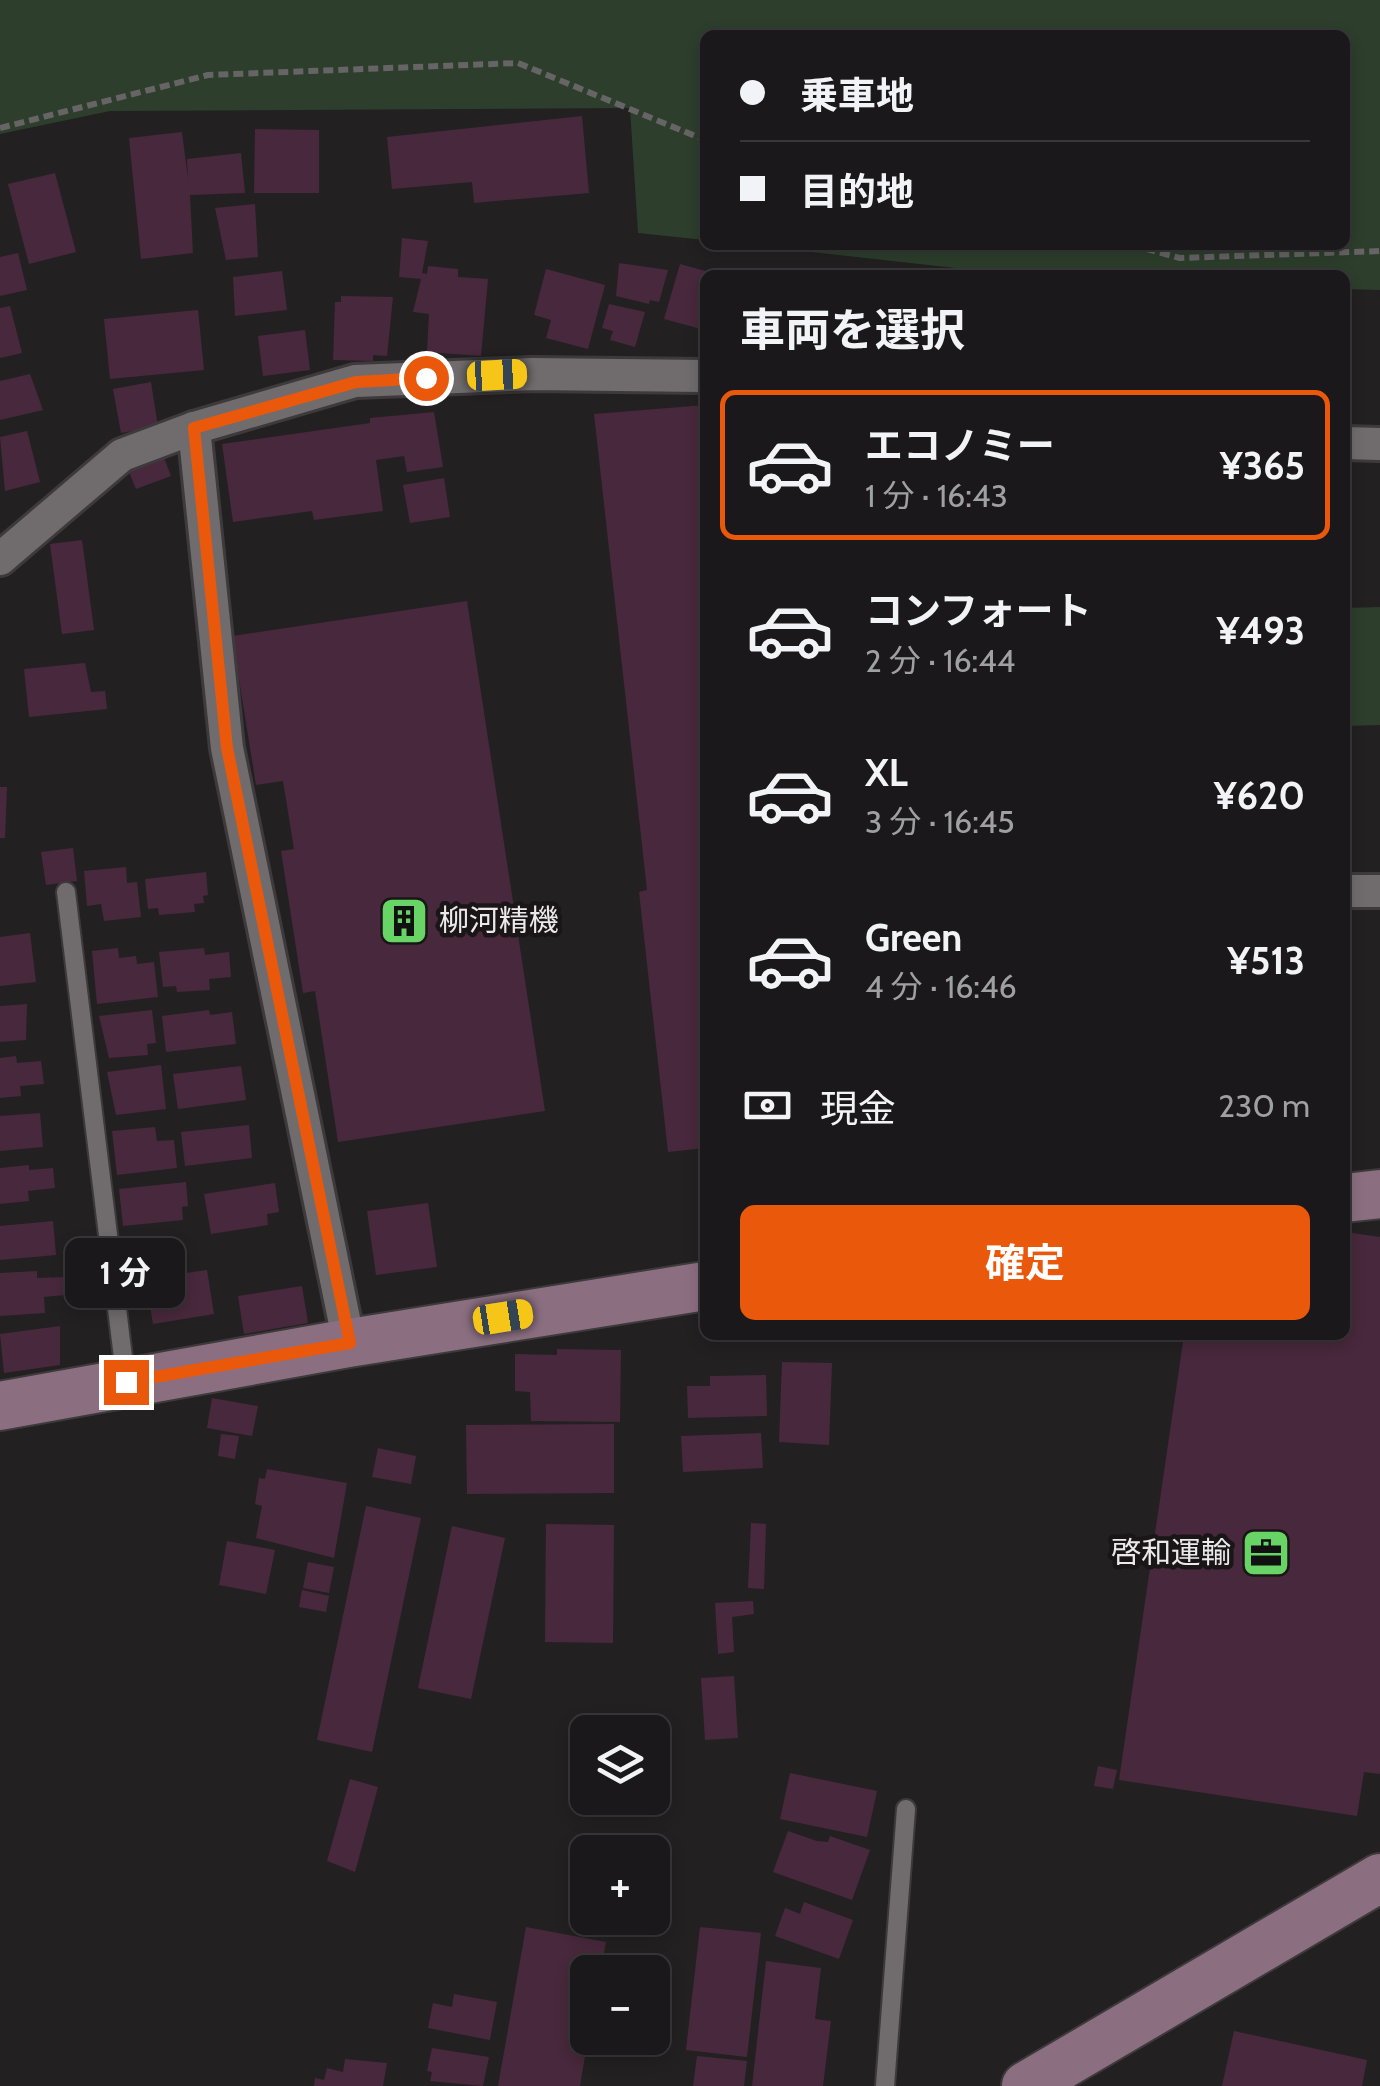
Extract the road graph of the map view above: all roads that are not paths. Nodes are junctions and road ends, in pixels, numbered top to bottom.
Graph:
1 (700, 376) edge
2 (194, 428) junction
3 (1350, 443) edge
4 (1380, 444) edge
5 (0, 558) edge
6 (1350, 891) edge
7 (1380, 891) edge
8 (66, 892) dead end
9 (1380, 1194) edge
10 (1350, 1197) edge
11 (700, 1287) edge
12 (350, 1343) junction
13 (126, 1382) junction
14 (0, 1406) edge
15 (906, 1809) dead end
16 (1380, 1878) edge
17 (885, 2086) edge
18 (1026, 2086) edge

1 - 2 street
2 - 5 street
2 - 12 street
3 - 4 street
6 - 7 street
8 - 13 lane
9 - 10 street
11 - 12 street
12 - 13 street
13 - 14 street
15 - 17 lane
16 - 18 street

